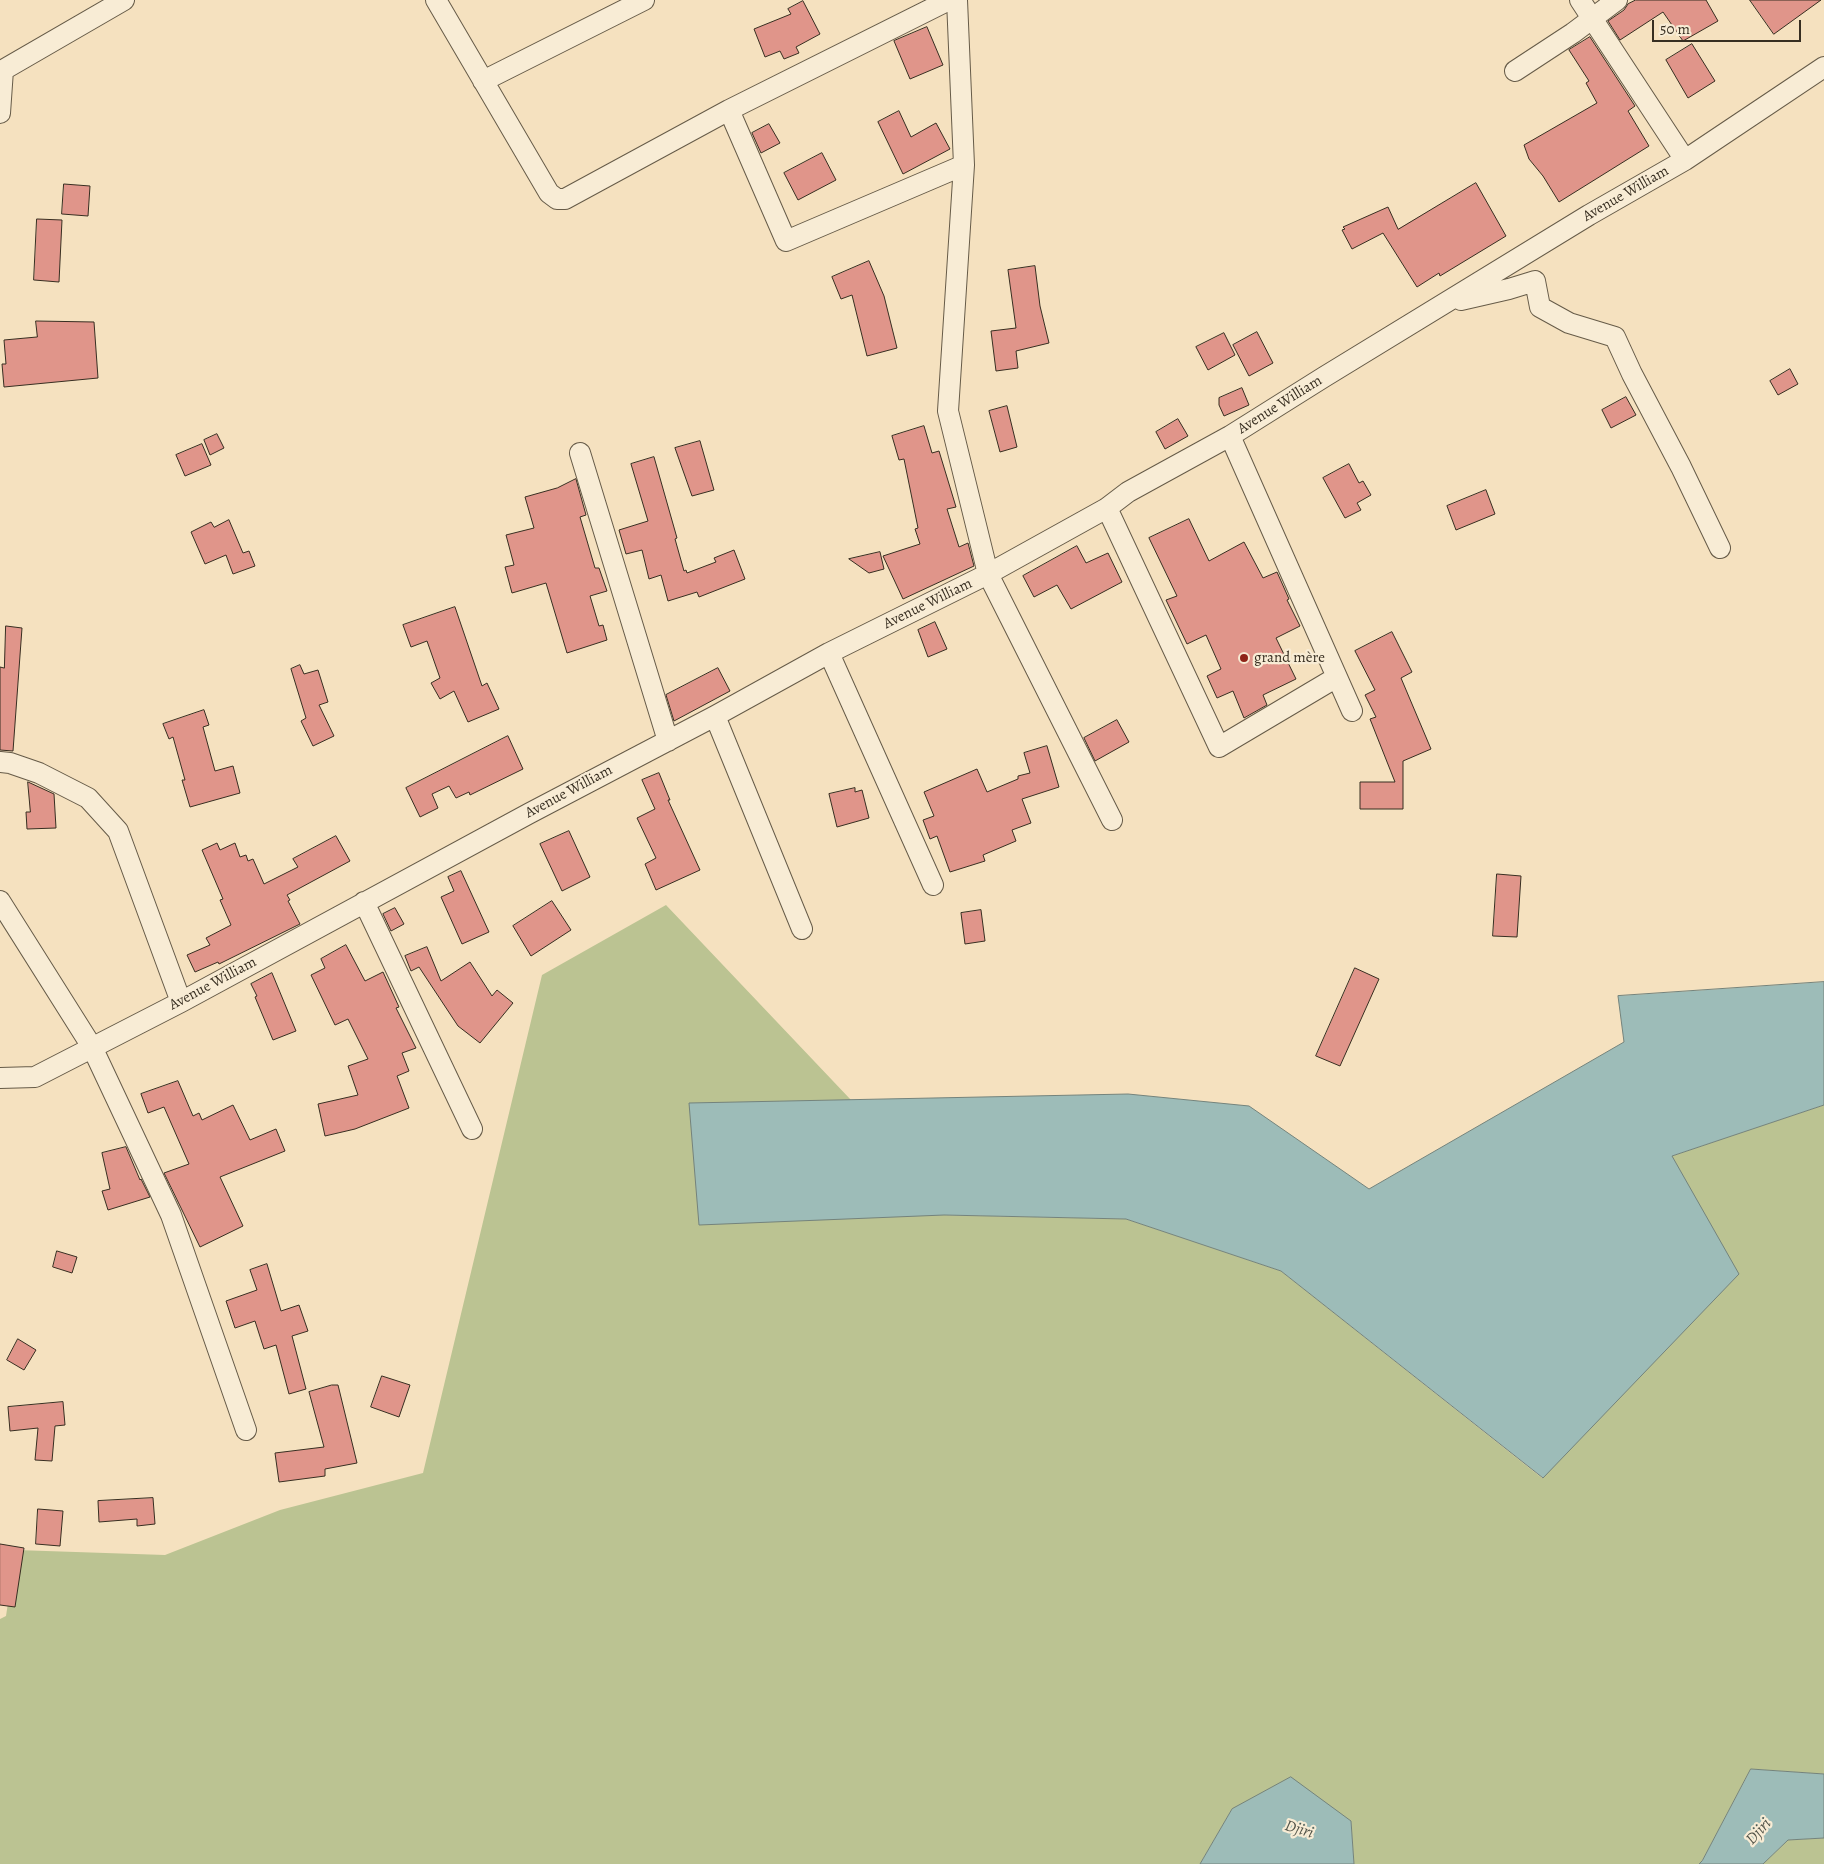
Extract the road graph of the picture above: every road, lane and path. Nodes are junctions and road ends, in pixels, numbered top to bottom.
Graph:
1 (124, 0) edge
2 (436, 0) edge
3 (644, 0) edge
4 (949, 0) edge
5 (957, 0) edge
6 (1580, 0) edge
7 (1617, 0) edge
8 (1593, 18) junction
9 (1824, 67) edge
10 (1, 68) edge
11 (1515, 71) dead end
12 (483, 81) junction
13 (729, 110) junction
14 (0, 113) edge
15 (1685, 160) junction
16 (964, 165) junction
17 (1444, 304) junction
18 (1230, 436) junction
19 (580, 452) dead end
20 (1106, 508) junction
21 (1720, 548) dead end
22 (988, 574) junction
23 (829, 653) junction
24 (1337, 677) junction
25 (1352, 711) dead end
26 (715, 716) junction
27 (668, 740) junction
28 (0, 762) edge
29 (1112, 820) dead end
30 (933, 885) dead end
31 (0, 901) edge
32 (364, 902) junction
33 (802, 929) dead end
34 (181, 1002) junction
35 (92, 1048) junction
36 (0, 1078) edge
37 (472, 1129) dead end
38 (246, 1430) dead end

1 - 10 street
2 - 12 street
3 - 12 street
4 - 13 street
5 - 16 street
6 - 8 street
7 - 8 street
8 - 11 street
8 - 15 street
9 - 15 street, Avenue William
10 - 14 street
12 - 13 street
13 - 16 street
15 - 17 street, Avenue William
16 - 22 street
17 - 18 street, Avenue William
17 - 21 street
18 - 20 street, Avenue William
18 - 24 street
19 - 27 street
20 - 22 street, Avenue William
20 - 24 street
22 - 23 street, Avenue William
22 - 29 street
23 - 26 street, Avenue William
23 - 30 street
24 - 25 street
26 - 27 street, Avenue William
26 - 33 street
27 - 32 street, Avenue William
28 - 34 street
31 - 35 street
32 - 34 street, Avenue William
32 - 37 street
34 - 35 street, Avenue William
35 - 36 street, Avenue William
35 - 38 street

